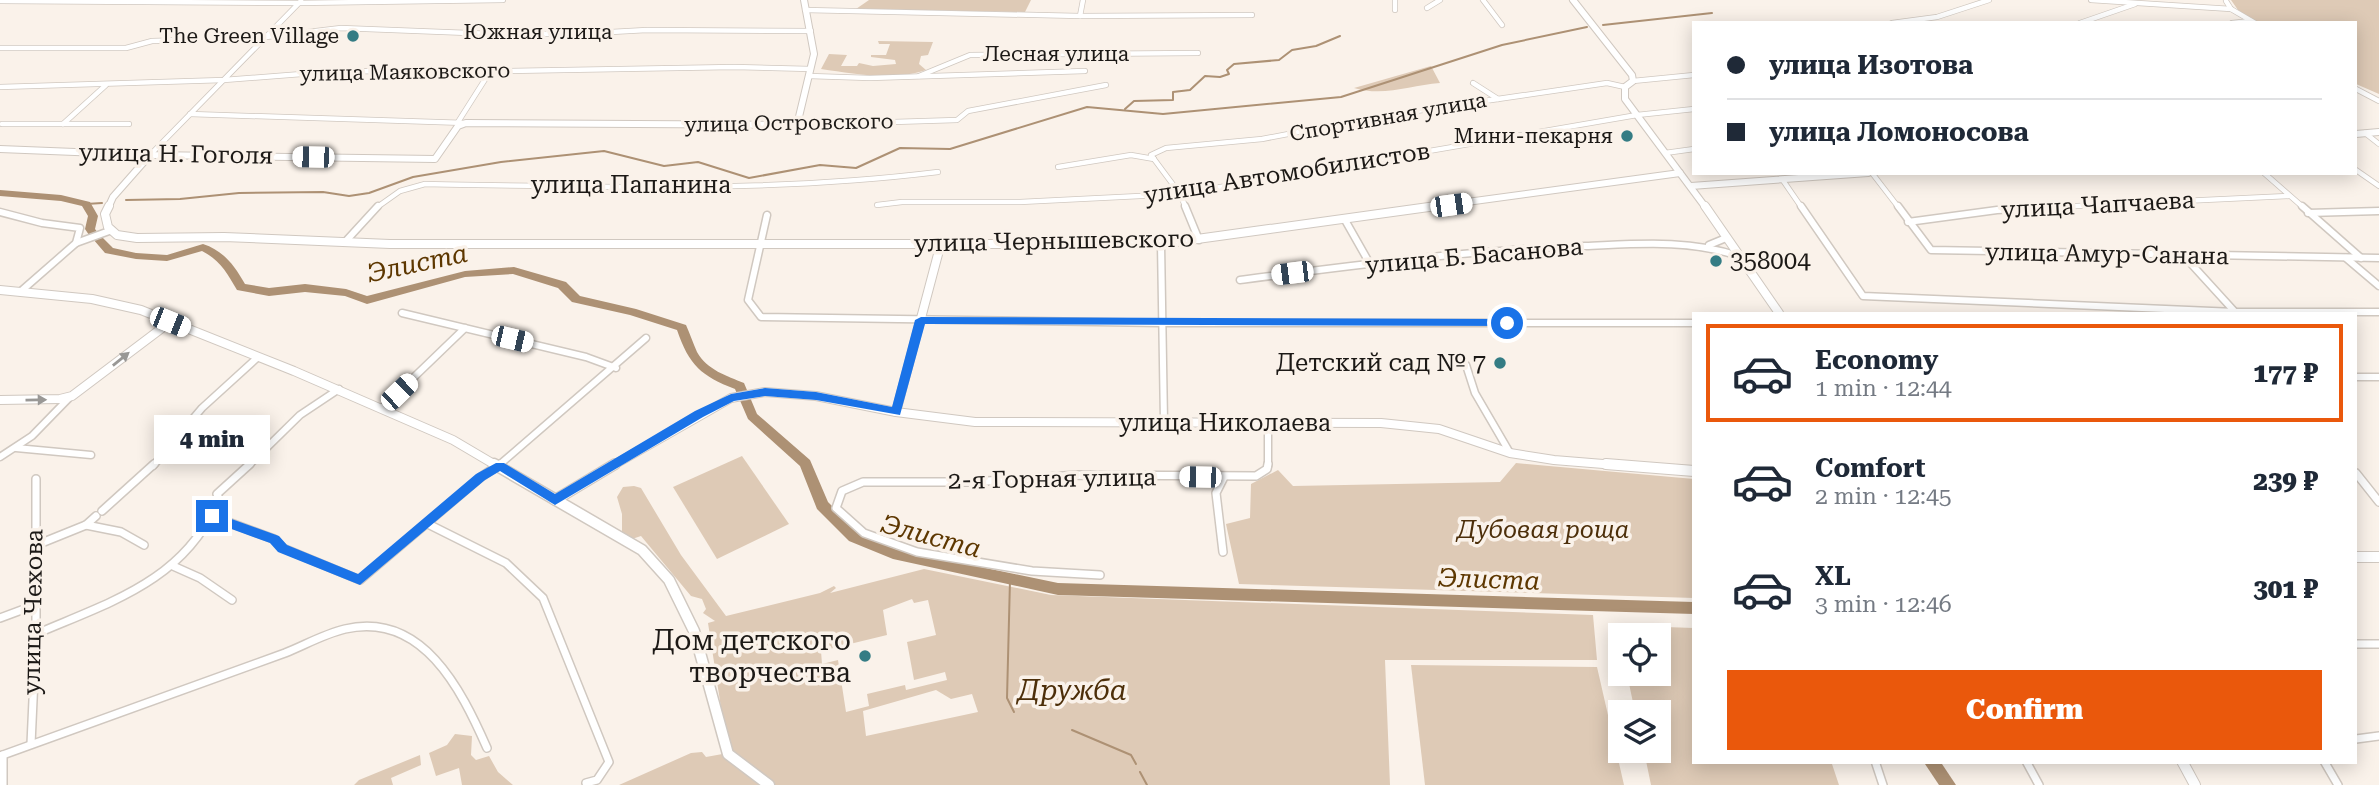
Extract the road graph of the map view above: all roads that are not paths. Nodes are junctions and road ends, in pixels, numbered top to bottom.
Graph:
1 (503, 0) edge
2 (804, 0) edge
3 (1083, 0) edge
4 (1395, 0) edge
5 (1440, 0) edge
6 (1483, 0) edge
7 (1573, 0) edge
8 (1989, 0) edge
9 (2091, 0) edge
10 (60, 1) edge
11 (301, 1) edge
12 (2226, 1) edge
13 (0, 2) edge
14 (2139, 3) junction
15 (1427, 8) dead end
16 (2231, 9) junction
17 (805, 10) junction
18 (1395, 10) dead end
19 (1252, 15) dead end
20 (1080, 16) junction
21 (1937, 17) junction
22 (1907, 21) edge
23 (1943, 21) edge
24 (2086, 21) edge
25 (2251, 21) edge
26 (1502, 25) dead end
27 (811, 31) junction
28 (266, 37) junction
29 (186, 40) dead end
30 (0, 48) edge
31 (1198, 53) dead end
32 (491, 70) junction
33 (1085, 71) dead end
34 (810, 73) junction
35 (1692, 75) edge
36 (919, 76) junction
37 (223, 80) junction
38 (1633, 81) junction
39 (1473, 83) dead end
40 (106, 84) junction
41 (1107, 85) dead end
42 (0, 87) edge
43 (1625, 87) junction
44 (2357, 90) edge
45 (1498, 99) junction
46 (2379, 101) edge
47 (1692, 109) edge
48 (190, 114) junction
49 (1637, 115) junction
50 (462, 122) junction
51 (2, 124) dead end
52 (63, 124) junction
53 (129, 124) dead end
54 (797, 125) junction
55 (2379, 132) edge
56 (2365, 133) junction
57 (2357, 134) edge
58 (2379, 144) edge
59 (0, 149) edge
60 (1692, 149) edge
61 (1665, 153) junction
62 (150, 155) junction
63 (1153, 157) junction
64 (1058, 167) dead end
65 (2357, 171) edge
66 (938, 172) dead end
67 (1681, 173) junction
68 (1841, 175) edge
69 (1872, 175) edge
70 (2265, 175) edge
71 (1782, 179) junction
72 (1691, 186) junction
73 (2379, 186) edge
74 (1180, 194) junction
75 (2289, 196) junction
76 (877, 205) dead end
77 (2379, 211) edge
78 (0, 212) edge
79 (2308, 213) junction
80 (767, 215) dead end
81 (1345, 220) junction
82 (1908, 222) junction
83 (112, 230) junction
84 (1726, 238) junction
85 (1199, 240) junction
86 (345, 242) junction
87 (76, 243) junction
88 (759, 243) junction
89 (940, 243) junction
90 (1161, 244) junction
91 (1709, 245) junction
92 (1738, 256) junction
93 (2184, 256) junction
94 (2346, 258) junction
95 (2361, 258) junction
96 (2379, 258) edge
97 (1370, 264) junction
98 (1240, 280) dead end
99 (2379, 286) edge
100 (0, 290) edge
101 (20, 292) junction
102 (1778, 312) edge
103 (2214, 312) edge
104 (2235, 312) edge
105 (402, 313) dead end
106 (2357, 313) edge
107 (2379, 313) edge
108 (921, 320) junction
109 (170, 322) junction
110 (1160, 323) junction
111 (1692, 323) edge
112 (465, 328) junction
113 (646, 338) dead end
114 (258, 357) junction
115 (1466, 365) dead end
116 (616, 368) junction
117 (2357, 377) edge
118 (2379, 377) edge
119 (339, 390) junction
120 (72, 396) junction
121 (0, 400) edge
122 (383, 407) junction
123 (896, 412) junction
124 (1164, 422) junction
125 (1268, 423) junction
126 (15, 448) junction
127 (1510, 453) junction
128 (90, 455) dead end
129 (0, 457) edge
130 (500, 466) junction
131 (1692, 471) edge
132 (2357, 474) edge
133 (1224, 477) junction
134 (36, 479) dead end
135 (555, 500) junction
136 (2379, 502) edge
137 (212, 516) junction
138 (428, 524) junction
139 (86, 525) junction
140 (144, 545) dead end
141 (34, 546) junction
142 (1223, 552) dead end
143 (2357, 557) edge
144 (2379, 557) edge
145 (173, 566) junction
146 (1100, 575) dead end
147 (232, 600) dead end
148 (35, 605) junction
149 (0, 618) edge
150 (36, 634) junction
151 (2357, 644) edge
152 (2379, 644) edge
153 (2379, 736) edge
154 (2357, 739) edge
155 (31, 744) junction
156 (487, 748) dead end
157 (2, 756) edge
158 (1876, 764) edge
159 (2028, 764) edge
160 (2184, 764) edge
161 (2326, 764) edge
162 (586, 783) edge
163 (3, 785) edge
164 (769, 785) edge
165 (1883, 785) edge
166 (2039, 785) edge
167 (2195, 785) edge
168 (2338, 785) edge

1 - 11 street
2 - 17 street
3 - 20 street
4 - 18 street
5 - 15 street
6 - 26 street
7 - 38 street
8 - 21 street
9 - 14 street
10 - 11 street
10 - 13 street
11 - 28 street
12 - 16 street
14 - 16 street
14 - 24 street
16 - 25 street
17 - 20 street, Лесная улица
17 - 27 street
19 - 20 street, Лесная улица
21 - 22 street
21 - 23 street
27 - 28 street, Южная улица
27 - 34 street
28 - 37 street
29 - 30 street
31 - 36 street, Лесная улица
32 - 34 street, улица Маяковского
32 - 37 street, улица Маяковского
32 - 50 street
33 - 36 street, улица Маяковского
34 - 36 street, улица Маяковского
34 - 54 street
35 - 38 street
37 - 40 street, улица Маяковского
37 - 48 street
38 - 43 street
39 - 45 street
40 - 42 street, улица Маяковского
40 - 52 street
41 - 54 street, улица Островского
43 - 45 street, Спортивная улица
43 - 49 street
44 - 46 street
45 - 63 street, Спортивная улица
47 - 49 street, улица Автомобилистов
48 - 50 street, улица Островского
48 - 62 street
49 - 61 street
49 - 74 street, улица Автомобилистов
50 - 54 street, улица Островского
50 - 62 street, улица Н. Гоголя
51 - 52 street
52 - 53 street
55 - 56 street
56 - 57 street
56 - 58 street
59 - 62 street, улица Н. Гоголя
60 - 61 street
61 - 67 street
62 - 83 street
63 - 64 street, Спортивная улица
63 - 74 street
65 - 73 street
66 - 86 street, улица Папанина
67 - 72 street
67 - 81 street, улица Чернышевского
68 - 71 street
69 - 82 street, улица Амур-Санана
70 - 75 street
71 - 72 street
71 - 103 street
72 - 84 street
74 - 76 street, улица Автомобилистов
74 - 85 street
75 - 79 street
75 - 82 street, улица Чапчаева
77 - 79 street
78 - 87 street
79 - 95 street
80 - 88 street
81 - 85 street, улица Чернышевского
81 - 97 street
82 - 93 street, улица Амур-Санана
83 - 86 street, улица Чернышевского
83 - 87 street
84 - 91 street
84 - 92 street
85 - 90 street, улица Чернышевского
86 - 88 street, улица Чернышевского
87 - 101 street
88 - 89 street, улица Чернышевского
88 - 108 street
89 - 90 street, улица Чернышевского
89 - 108 street
90 - 110 street
91 - 92 street
91 - 97 street, улица Б. Басанова
92 - 102 street
93 - 94 street, улица Амур-Санана
93 - 104 street
94 - 95 street, улица Амур-Санана
94 - 99 street
95 - 96 street, улица Амур-Санана
97 - 98 street, улица Б. Басанова
100 - 101 main road
101 - 109 main road
105 - 112 street
106 - 107 street
108 - 110 street
108 - 123 street
109 - 114 main road
120 -> 109 street
110 - 111 street
110 - 124 street
112 - 116 street
112 - 122 street
113 - 116 street
114 - 119 main road
114 - 139 street
115 - 127 street
116 - 130 street
117 - 118 street
119 - 122 main road
119 - 137 street
121 -> 120 street
120 - 126 street
122 - 130 main road
123 - 124 street, улица Николаева
123 - 135 street, улица Николаева
124 - 125 street, улица Николаева
125 - 127 street, улица Николаева
125 - 133 street, 2-я Горная улица
126 - 128 street
126 - 129 street
127 - 131 street, улица Николаева
130 - 135 main road
130 - 138 street
132 - 136 street
133 - 142 street
133 - 146 street, 2-я Горная улица
134 - 141 street, улица Чехова
135 - 164 main road
137 - 138 street
137 - 145 street
138 - 162 street
139 - 140 street
139 - 141 street
141 - 148 street, улица Чехова
143 - 144 street
145 - 147 street
145 - 150 street
148 - 149 street
148 - 150 street, улица Чехова
150 - 155 street, улица Чехова
151 - 152 street
153 - 154 street
155 - 156 street
155 - 157 street
157 - 163 street
158 - 165 street
159 - 166 street
160 - 167 street
161 - 168 street

